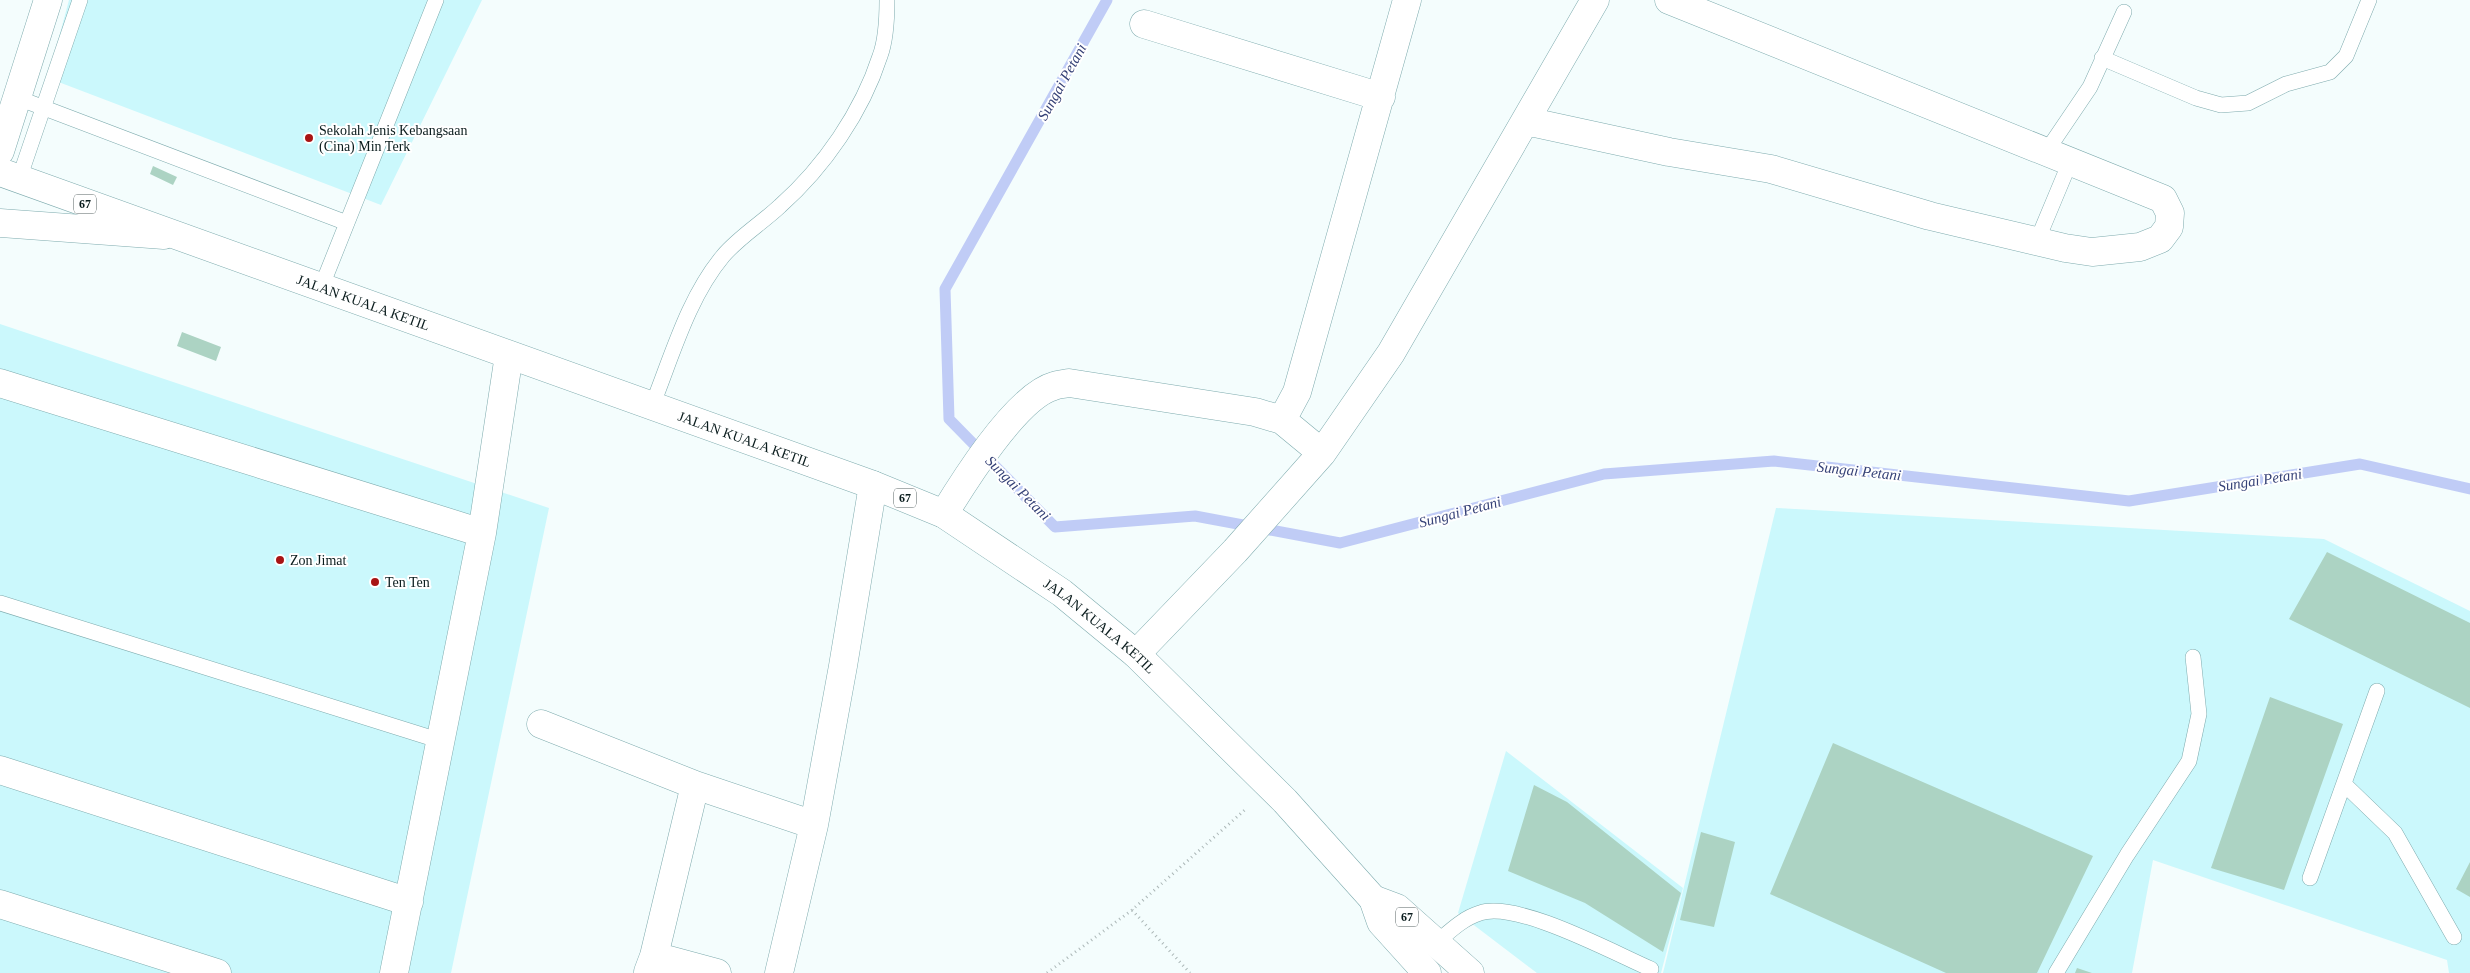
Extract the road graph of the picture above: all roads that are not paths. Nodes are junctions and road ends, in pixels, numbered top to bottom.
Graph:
1 (48, 0) edge
2 (80, 0) edge
3 (436, 0) edge
4 (887, 0) edge
5 (1407, 0) edge
6 (1595, 0) edge
7 (1669, 0) edge
8 (2369, 0) edge
9 (2124, 12) dead end
10 (1144, 24) dead end
11 (2102, 58) junction
12 (1381, 97) junction
13 (30, 102) junction
14 (1526, 121) junction
15 (0, 151) edge
16 (2058, 157) junction
17 (9, 176) edge
18 (347, 223) junction
19 (0, 224) edge
20 (170, 235) junction
21 (2037, 241) junction
22 (321, 288) junction
23 (509, 355) junction
24 (0, 383) edge
25 (652, 406) junction
26 (1282, 420) junction
27 (1322, 453) junction
28 (873, 485) junction
29 (944, 514) junction
30 (482, 532) junction
31 (0, 603) edge
32 (1136, 654) junction
33 (2193, 656) dead end
34 (2377, 691) dead end
35 (541, 724) dead end
36 (441, 741) junction
37 (0, 770) edge
38 (2344, 784) junction
39 (694, 785) junction
40 (814, 825) junction
41 (2310, 878) dead end
42 (1373, 899) junction
43 (409, 902) junction
44 (0, 904) edge
45 (2454, 937) dead end
46 (1436, 943) junction
47 (1408, 963) edge
48 (651, 964) edge
49 (1651, 969) dead end
50 (217, 973) edge
51 (394, 973) edge
52 (717, 973) edge
53 (779, 973) edge
54 (1428, 973) edge
55 (1470, 973) edge
56 (2056, 973) edge

1 - 13 street
2 - 13 lane
3 - 18 lane
4 - 25 lane
5 - 12 street
6 - 14 street
7 - 16 street
8 - 11 lane
9 - 11 lane
10 - 12 street
11 - 16 lane
12 - 26 street
13 - 15 street
13 - 17 lane
13 - 18 lane
14 - 21 street
14 - 27 street
16 - 21 lane
16 - 21 street
17 - 20 street, JALAN KUALA KETIL / 67
18 - 22 lane
19 - 20 street
20 - 22 street, JALAN KUALA KETIL / 67
22 - 23 street, JALAN KUALA KETIL / 67
23 - 25 street, JALAN KUALA KETIL / 67
23 - 30 street
24 - 30 street
25 - 28 street, JALAN KUALA KETIL / 67
26 - 27 street
26 - 29 street
27 - 32 street
28 - 29 street, JALAN KUALA KETIL / 67
28 - 40 street
29 - 32 street, JALAN KUALA KETIL / 67
30 - 36 street
31 - 36 lane
32 - 42 street, JALAN KUALA KETIL / 67
33 - 56 lane
34 - 38 lane
35 - 39 street
36 - 43 street
37 - 43 street
38 - 41 lane
38 - 45 lane
39 - 40 street
39 - 48 street
40 - 53 street
42 - 46 street, JALAN KUALA KETIL / 67
42 - 47 street, JALAN KUALA KETIL / 67
43 - 51 street
44 - 50 street
46 - 49 lane
46 - 55 street, JALAN KUALA KETIL / 67
47 - 54 street, JALAN KUALA KETIL / 67
48 - 52 street

